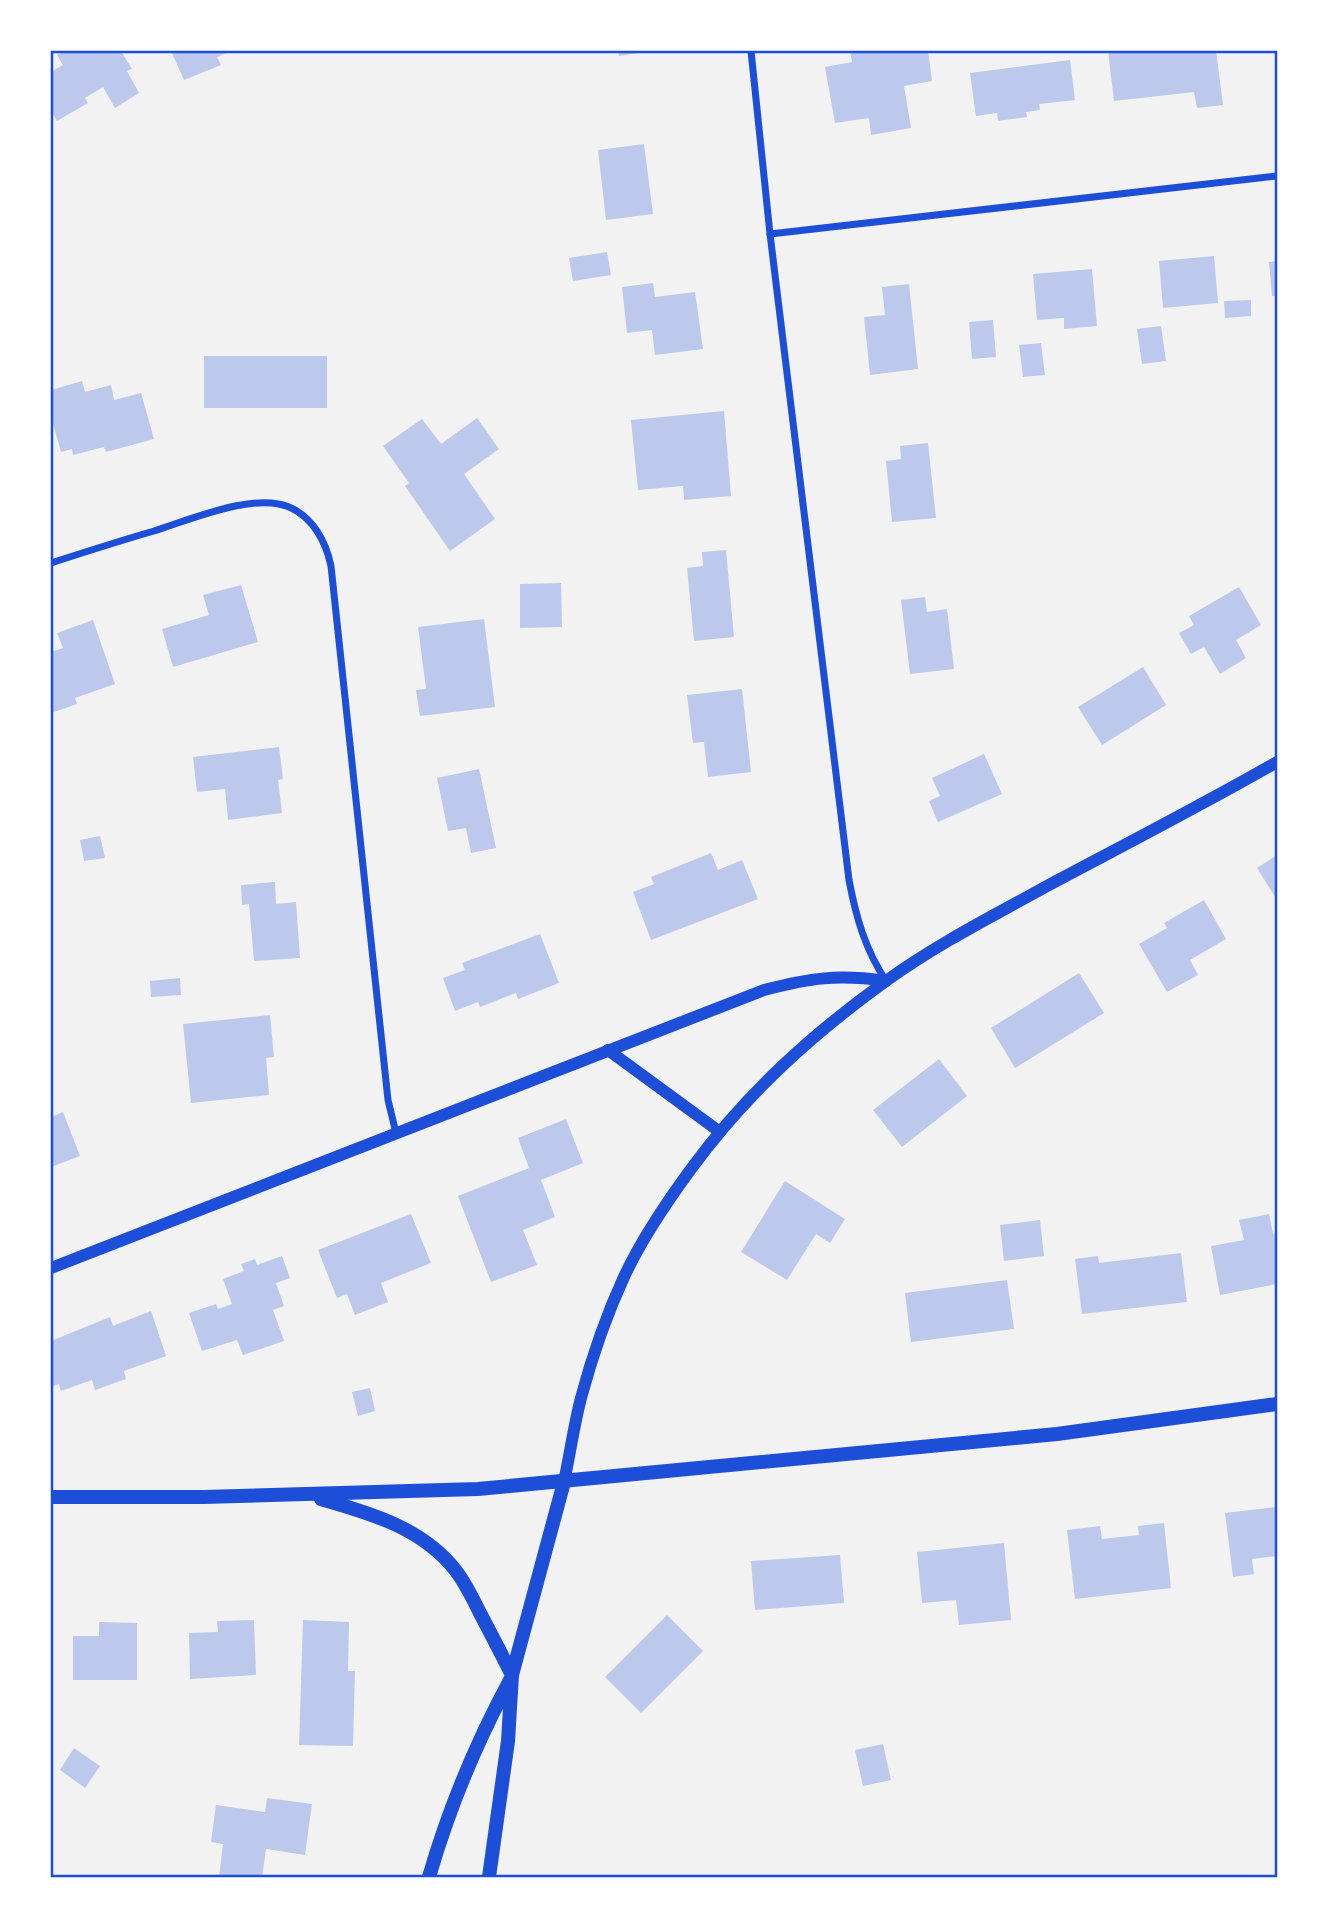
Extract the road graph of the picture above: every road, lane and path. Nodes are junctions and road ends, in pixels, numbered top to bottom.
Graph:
1 (751, 51) edge
2 (1277, 176) edge
3 (770, 234) junction
4 (51, 562) edge
5 (1277, 762) edge
6 (886, 981) junction
7 (608, 1050) junction
8 (720, 1132) junction
9 (396, 1133) junction
10 (51, 1268) edge
11 (1277, 1404) edge
12 (564, 1482) junction
13 (300, 1495) junction
14 (51, 1497) edge
15 (512, 1675) junction
16 (429, 1877) edge
17 (489, 1877) edge

1 - 3 street
2 - 3 street
3 - 6 street
4 - 9 street
5 - 6 street
6 - 7 street
6 - 8 street
7 - 8 street
7 - 9 street
8 - 12 street
9 - 10 street
11 - 12 main road
12 - 13 main road
12 - 15 main road
13 - 14 main road
13 - 15 main road
15 - 16 main road
15 - 17 main road

